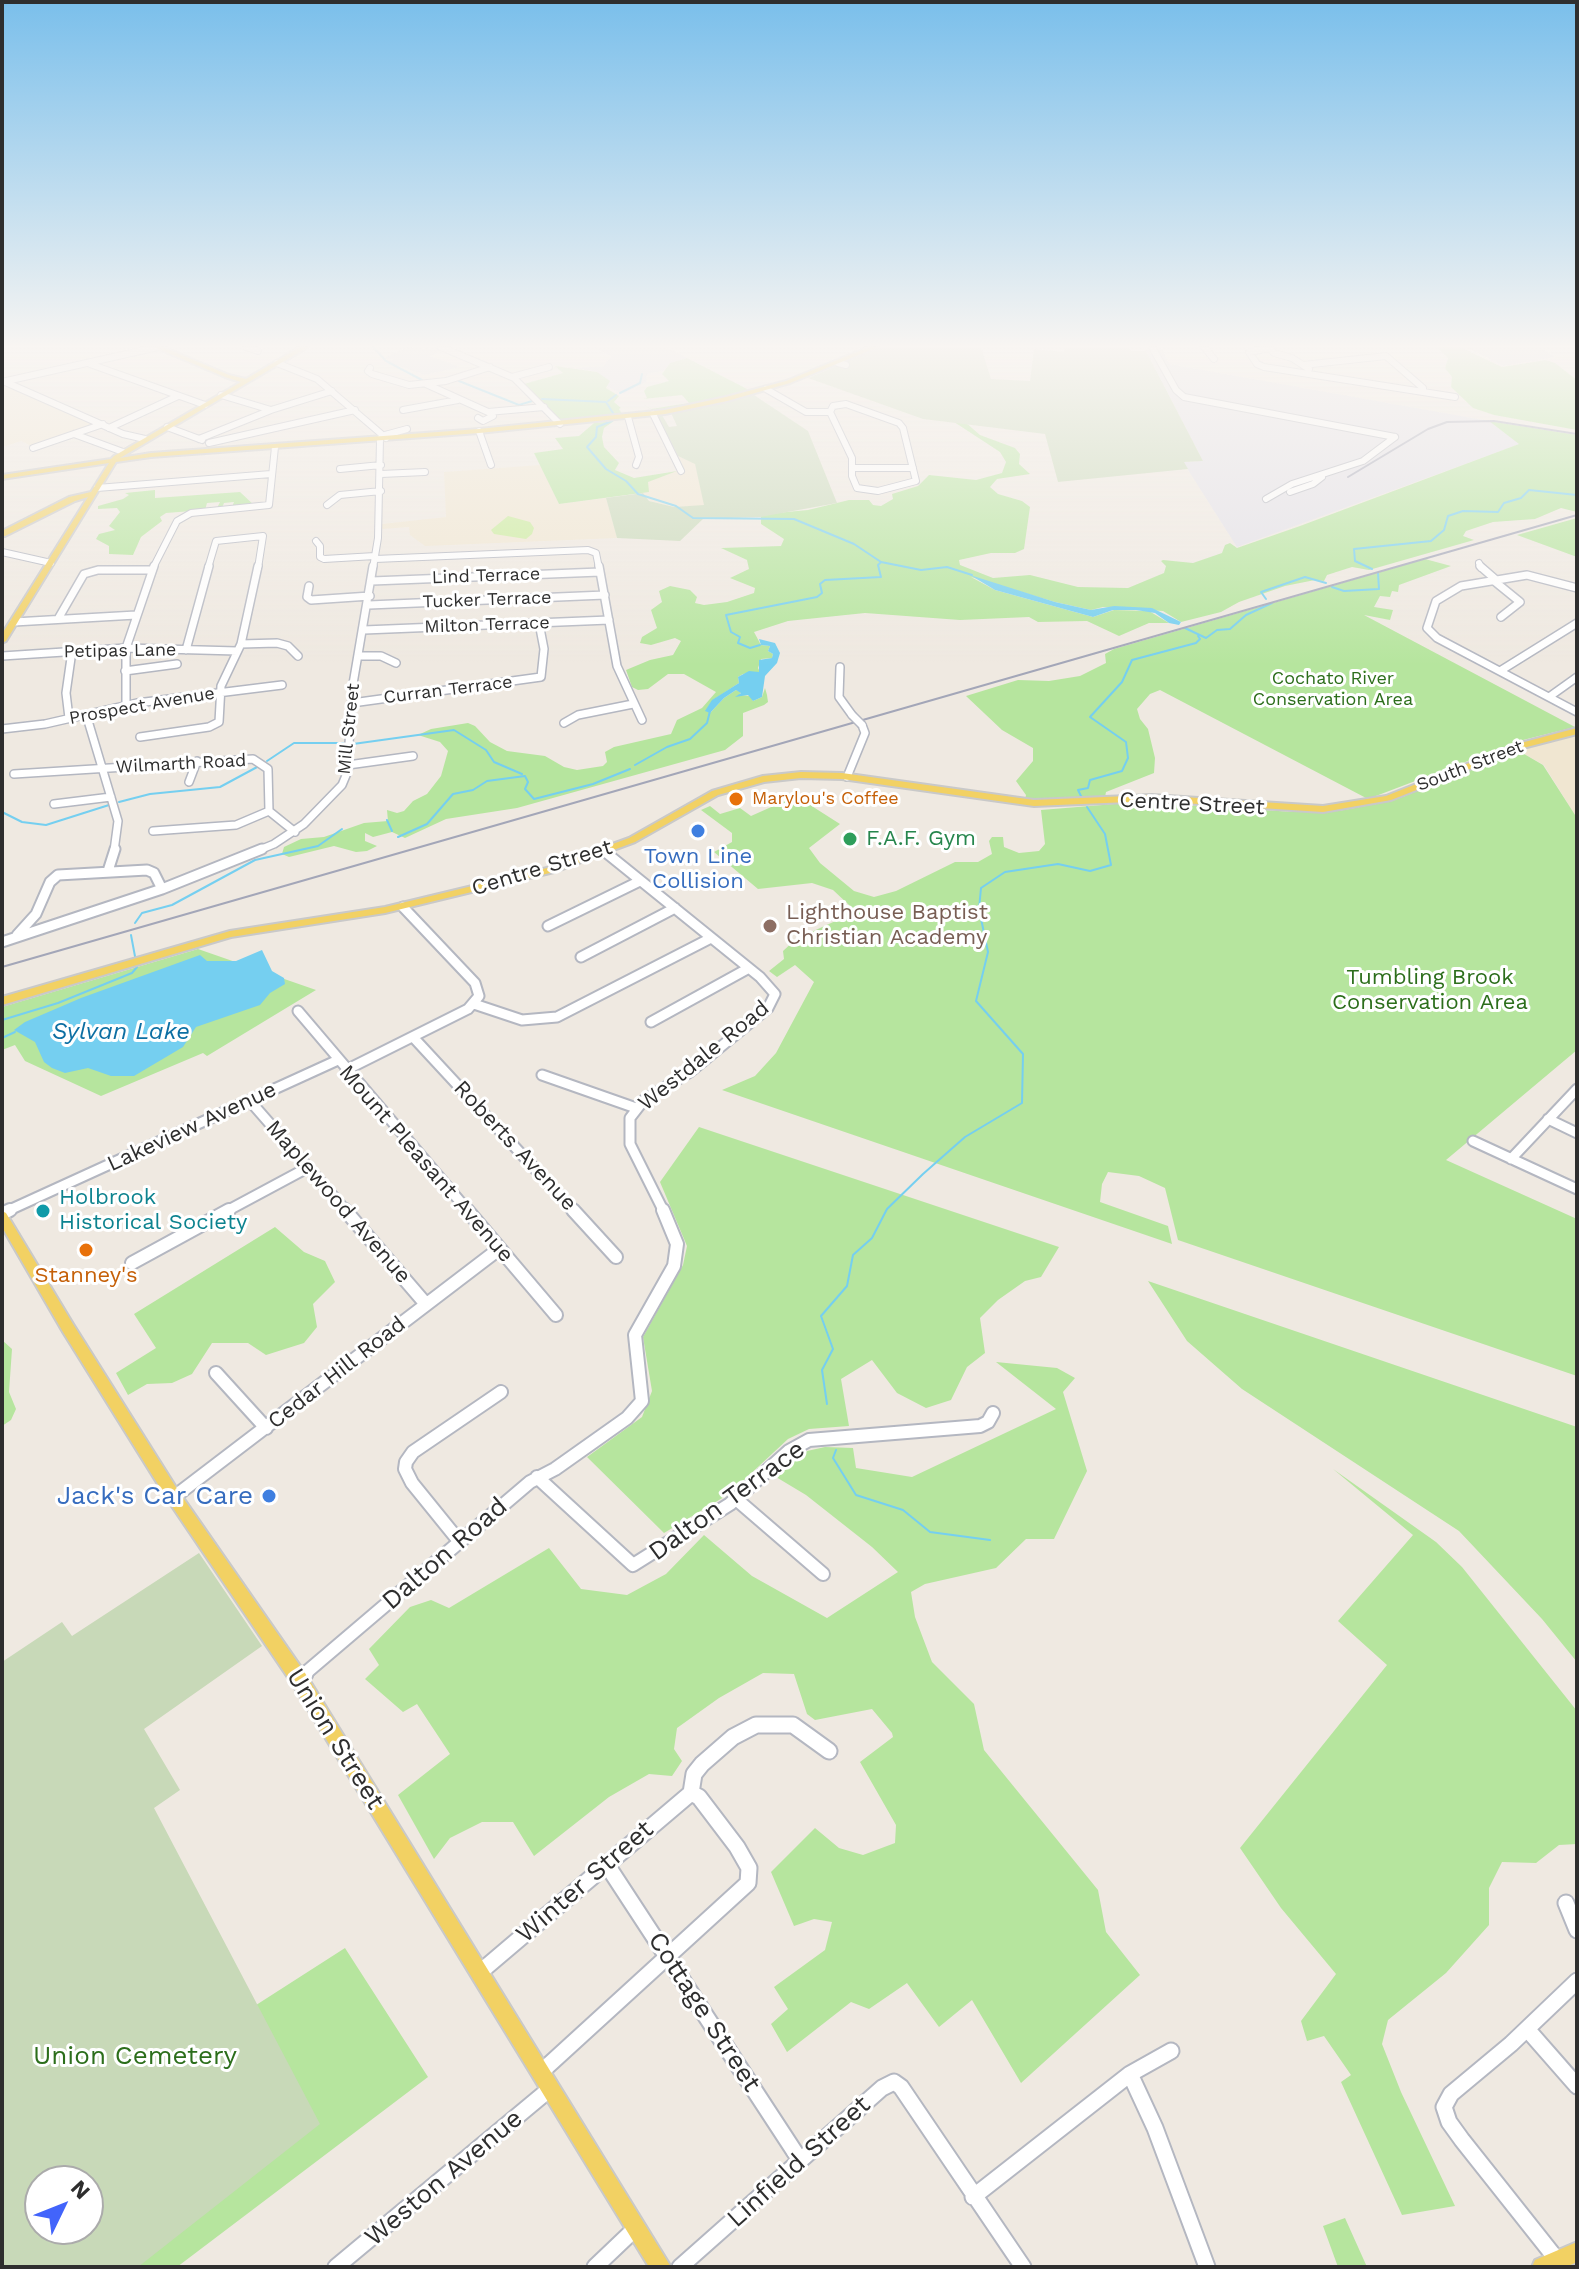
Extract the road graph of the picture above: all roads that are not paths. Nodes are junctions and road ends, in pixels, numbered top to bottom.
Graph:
1 (124, 453) edge
2 (127, 453) edge
3 (185, 453) edge
4 (274, 453) edge
5 (382, 453) edge
6 (487, 453) edge
7 (638, 453) edge
8 (672, 453) edge
9 (850, 453) edge
10 (909, 453) edge
11 (1374, 453) edge
12 (137, 457) junction
13 (113, 461) junction
14 (491, 465) dead end
15 (636, 465) dead end
16 (340, 469) dead end
17 (381, 470) junction
18 (681, 471) dead end
19 (914, 471) junction
20 (425, 472) dead end
21 (852, 472) junction
22 (271, 474) junction
23 (1323, 475) junction
24 (2, 477) edge
25 (96, 490) junction
26 (381, 491) junction
27 (327, 505) dead end
28 (2, 534) edge
29 (316, 541) dead end
30 (2, 552) edge
31 (375, 558) junction
32 (51, 563) junction
33 (1479, 563) dead end
34 (152, 570) junction
35 (600, 572) junction
36 (1494, 579) junction
37 (372, 581) junction
38 (309, 586) dead end
39 (1577, 588) edge
40 (605, 595) junction
41 (370, 600) junction
42 (136, 615) junction
43 (1501, 617) dead end
44 (58, 619) junction
45 (609, 620) junction
46 (14, 622) junction
47 (539, 623) junction
48 (1577, 623) edge
49 (364, 630) junction
50 (2, 641) edge
51 (126, 648) junction
52 (239, 648) junction
53 (186, 650) junction
54 (72, 651) junction
55 (2, 656) edge
56 (298, 656) dead end
57 (359, 656) junction
58 (396, 663) dead end
59 (177, 664) dead end
60 (840, 667) dead end
61 (125, 671) junction
62 (1500, 671) junction
63 (1577, 677) edge
64 (282, 685) dead end
65 (220, 692) junction
66 (1549, 697) junction
67 (352, 703) junction
68 (633, 704) junction
69 (126, 705) junction
70 (1577, 712) edge
71 (86, 714) junction
72 (69, 718) junction
73 (642, 720) dead end
74 (564, 723) dead end
75 (2, 729) edge
76 (1577, 731) edge
77 (140, 737) dead end
78 (413, 756) dead end
79 (197, 761) junction
80 (348, 765) junction
81 (102, 768) junction
82 (14, 774) dead end
83 (847, 777) junction
84 (189, 782) dead end
85 (111, 797) junction
86 (54, 804) dead end
87 (1365, 804) joint
88 (269, 811) junction
89 (153, 831) dead end
90 (295, 832) junction
91 (604, 851) junction
92 (108, 871) junction
93 (640, 881) junction
94 (162, 889) junction
95 (403, 907) junction
96 (675, 908) junction
97 (548, 926) dead end
98 (17, 937) junction
99 (711, 938) junction
100 (3, 940) edge
101 (581, 957) dead end
102 (749, 968) junction
103 (2, 1001) edge
104 (474, 1004) junction
105 (298, 1011) dead end
106 (651, 1022) dead end
107 (413, 1037) junction
108 (338, 1060) junction
109 (346, 1070) junction
110 (542, 1075) dead end
111 (1577, 1089) edge
112 (250, 1101) junction
113 (636, 1108) junction
114 (1548, 1119) junction
115 (1577, 1133) edge
116 (1473, 1141) dead end
117 (1511, 1159) junction
118 (307, 1168) junction
119 (1577, 1189) edge
120 (2, 1215) edge
121 (499, 1249) junction
122 (616, 1257) dead end
123 (132, 1263) dead end
124 (425, 1303) junction
125 (556, 1315) dead end
126 (216, 1373) dead end
127 (501, 1392) dead end
128 (993, 1413) dead end
129 (266, 1428) junction
130 (597, 1440) joint
131 (537, 1477) junction
132 (174, 1497) junction
133 (736, 1499) junction
134 (459, 1541) junction
135 (823, 1574) dead end
136 (299, 1679) junction
137 (829, 1751) dead end
138 (691, 1793) junction
139 (607, 1865) junction
140 (1566, 1903) dead end
141 (1577, 1930) edge
142 (668, 1957) junction
143 (479, 1973) junction
144 (1577, 1981) edge
145 (1527, 2029) junction
146 (1171, 2051) dead end
147 (541, 2072) junction
148 (1130, 2074) junction
149 (1577, 2086) edge
150 (551, 2088) junction
151 (800, 2160) junction
152 (973, 2197) junction
153 (637, 2227) junction
154 (1559, 2260) edge
155 (336, 2267) edge
156 (595, 2267) edge
157 (661, 2267) edge
158 (680, 2267) edge
159 (1023, 2267) edge
160 (1207, 2267) edge

1 - 13 main road
2 - 12 main road
3 - 12 main road
4 - 22 street
5 - 17 street, Mill Street
6 - 14 street
7 - 15 street
8 - 18 street
9 - 21 street
10 - 19 street
11 - 23 street
12 - 13 main road
13 - 24 main road
13 - 25 main road
16 - 17 street
17 - 20 street
17 - 26 street, Mill Street
19 - 21 street
19 - 21 street
22 - 25 street
22 - 34 street
23 - 23 street
25 - 28 main road
25 - 32 main road
26 - 27 street
26 - 31 street, Mill Street
29 - 31 street
30 - 32 street
31 - 35 street
31 - 37 street, Mill Street
32 - 46 main road
33 - 36 street
34 - 42 street
34 - 44 street
35 - 37 street, Lind Terrace
35 - 40 street
36 - 39 street
36 - 43 street
36 - 62 street
37 - 41 street, Mill Street
38 - 41 street, Tucker Terrace
40 - 41 street, Tucker Terrace
40 - 45 street
41 - 49 street, Mill Street
42 - 44 street
42 - 51 street
44 - 46 street
45 - 47 street, Milton Terrace
45 - 68 street
46 - 50 main road
47 - 49 street, Milton Terrace
47 - 67 street, Curran Terrace
48 - 62 street
49 - 57 street, Mill Street
51 - 53 street, Petipas Lane
51 - 54 street, Petipas Lane
51 - 61 street
52 - 53 street, Petipas Lane
52 - 53 street
52 - 56 street, Petipas Lane
52 - 65 street
54 - 55 street, Petipas Lane
54 - 72 street
57 - 58 street
57 - 67 street, Mill Street
59 - 61 street
60 - 83 street, bridge
61 - 69 street
62 - 66 street
63 - 66 street
64 - 65 street, Prospect Avenue
65 - 69 street, Prospect Avenue
65 - 77 street
66 - 70 street
67 - 80 street, Mill Street
68 - 73 street
68 - 74 street
69 - 71 street, Prospect Avenue
71 - 72 street, Prospect Avenue
71 - 81 street
72 - 75 street, Prospect Avenue
76 - 87 main road, South Street
78 - 80 street
79 - 81 street, Wilmarth Road
79 - 84 street
79 - 88 street, Wilmarth Road
80 - 90 street, Mill Street
81 - 82 street, Wilmarth Road
81 - 85 street
83 - 87 main road, Centre Street
83 - 91 main road, Centre Street
85 - 86 street
85 - 92 street
88 - 89 street
88 - 90 street
90 - 94 street, Mill Street
91 - 93 street, Westdale Road
91 - 95 main road, Centre Street
92 - 94 street
92 - 98 street
93 - 96 street, Westdale Road
93 - 97 street
94 - 98 street, Mill Street
95 - 103 main road, Centre Street
95 - 104 street
96 - 99 street, Westdale Road
96 - 101 street
98 - 100 street, Mill Street
99 - 102 street, Westdale Road
99 - 104 street
102 - 106 street
102 - 113 street, Westdale Road
104 - 107 street
105 - 108 street, Mount Pleasant Avenue
107 - 109 street
107 - 122 street, Roberts Avenue
108 - 109 street, Mount Pleasant Avenue
108 - 112 street, Lakeview Avenue
109 - 121 street, Mount Pleasant Avenue
110 - 113 street
111 - 114 street
112 - 118 street, Maplewood Avenue
112 - 120 street, Lakeview Avenue
113 - 130 street, Westdale Road
114 - 115 street
114 - 117 street
116 - 117 street
117 - 119 street
118 - 123 street
118 - 124 street, Maplewood Avenue
120 - 132 main road, Union Street
121 - 124 street, Cedar Hill Road
121 - 125 street, Mount Pleasant Avenue
124 - 129 street, Cedar Hill Road
126 - 129 street
127 - 134 street
128 - 133 street, Dalton Terrace
129 - 132 street, Cedar Hill Road
130 - 131 street, Dalton Road
131 - 133 street, Dalton Terrace
131 - 134 street, Dalton Road
132 - 136 main road, Union Street
133 - 135 street
134 - 136 street, Dalton Road
136 - 143 main road, Union Street
137 - 138 street
138 - 139 street, Winter Street
138 - 142 street
139 - 142 street, Cottage Street
139 - 143 street, Winter Street
140 - 141 street
142 - 147 street
142 - 151 street, Cottage Street
143 - 147 main road, Union Street
144 - 145 street
145 - 149 street
145 - 154 street
146 - 148 street
147 - 150 main road, Union Street
148 - 152 street
148 - 160 street
150 - 153 main road, Union Street
150 - 155 street, Weston Avenue
151 - 152 street, Linfield Street
151 - 158 street, Linfield Street
152 - 159 street, Linfield Street
153 - 156 street
153 - 157 main road, Union Street

